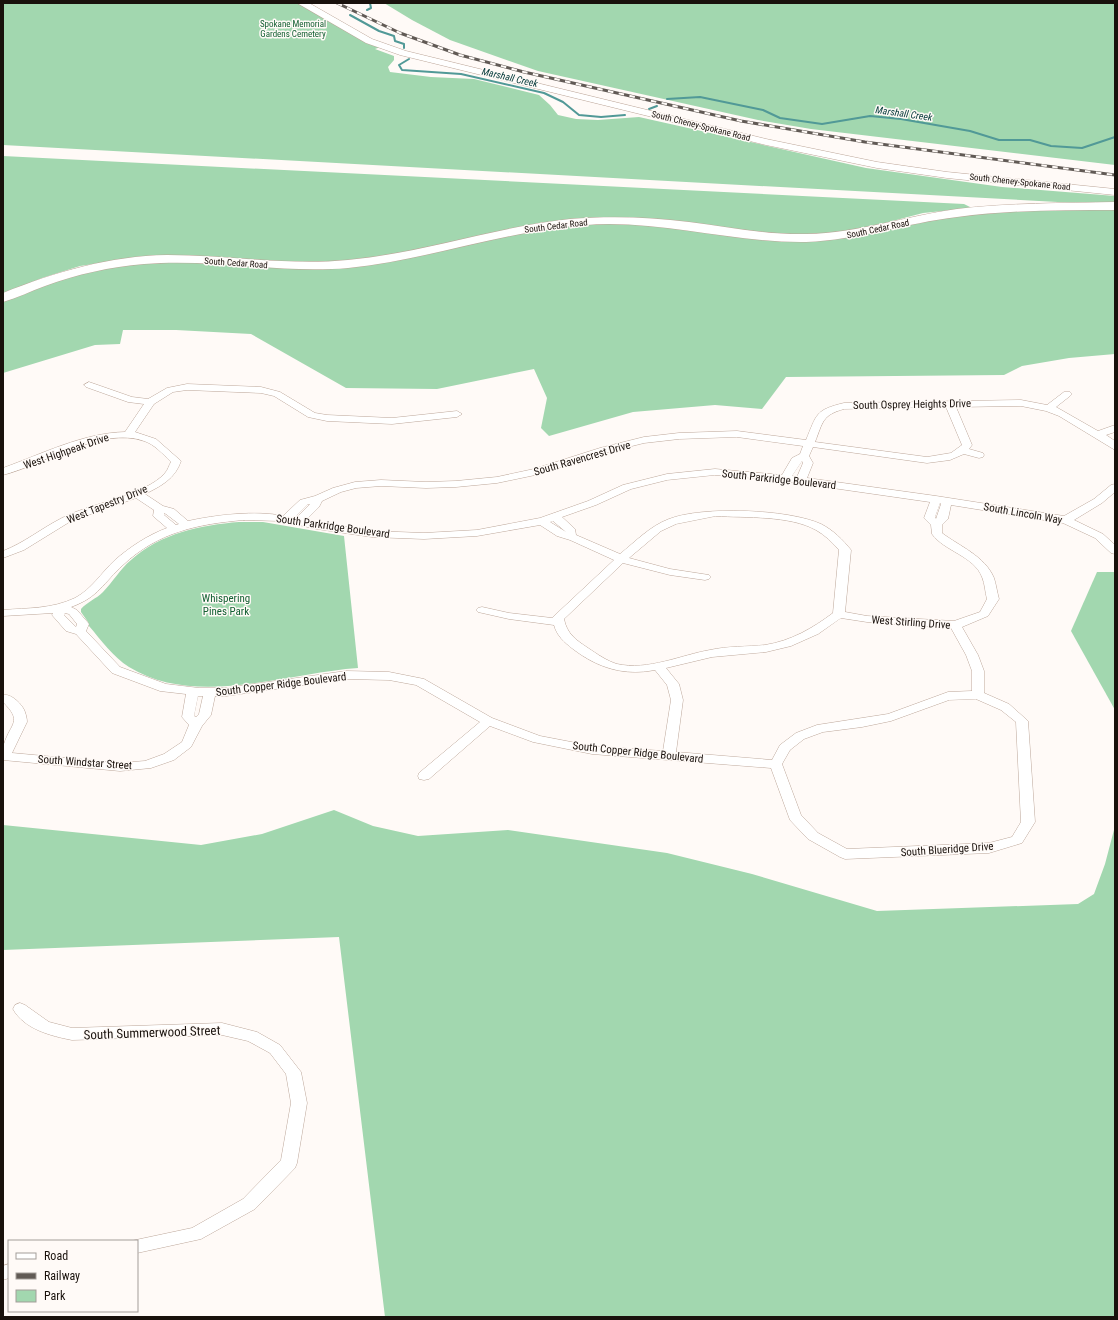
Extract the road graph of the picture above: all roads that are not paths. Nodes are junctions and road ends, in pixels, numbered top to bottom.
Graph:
1 (302, 3) edge
2 (1115, 192) edge
3 (1115, 206) edge
4 (3, 298) edge
5 (89, 384) dead end
6 (1067, 394) dead end
7 (150, 402) junction
8 (950, 404) junction
9 (1049, 408) junction
10 (458, 414) dead end
11 (1115, 428) edge
12 (129, 434) junction
13 (1097, 435) junction
14 (810, 444) junction
15 (1115, 447) edge
16 (963, 451) junction
17 (979, 455) dead end
18 (804, 456) junction
19 (3, 472) edge
20 (786, 478) junction
21 (802, 480) junction
22 (1115, 487) edge
23 (137, 494) junction
24 (318, 499) junction
25 (942, 500) junction
26 (160, 509) junction
27 (554, 516) junction
28 (285, 520) junction
29 (542, 520) junction
30 (1066, 520) junction
31 (298, 522) junction
32 (186, 525) junction
33 (174, 529) junction
34 (571, 537) junction
35 (1115, 551) edge
36 (3, 555) edge
37 (620, 559) junction
38 (705, 577) dead end
39 (62, 607) junction
40 (482, 610) dead end
41 (48, 611) junction
42 (3, 613) edge
43 (840, 614) junction
44 (3, 621) edge
45 (558, 622) junction
46 (955, 625) junction
47 (659, 667) junction
48 (193, 691) junction
49 (210, 692) junction
50 (978, 695) junction
51 (6, 698) dead end
52 (488, 721) junction
53 (196, 724) junction
54 (4, 756) edge
55 (668, 756) junction
56 (776, 764) junction
57 (424, 776) dead end
58 (20, 1009) dead end
59 (138, 1246) edge

1 - 2 street, South Cheney-Spokane Road
3 - 4 street, South Cedar Road
5 - 7 street
6 - 9 street
7 - 10 street
7 - 12 street
8 - 9 street, South Osprey Heights Drive
8 - 14 street, South Osprey Heights Drive
8 - 16 street
9 - 13 street, South Osprey Heights Drive
11 - 13 street
12 - 19 street, West Highpeak Drive
12 - 23 street, West Tapestry Drive
13 - 15 street, South Osprey Heights Drive
14 - 16 street, South Ravencrest Drive
14 - 18 street, South Osprey Heights Drive
14 - 24 street, South Ravencrest Drive
16 - 17 street
18 - 20 street, South Osprey Heights Drive
18 - 21 street, South Osprey Heights Drive
20 - 21 street, South Parkridge Boulevard
20 - 27 street, South Parkridge Boulevard
21 - 25 street, South Parkridge Boulevard
22 - 30 street
23 - 26 street
23 - 36 street, West Tapestry Drive
24 - 28 street, South Ravencrest Drive
24 - 31 street, South Ravencrest Drive
25 - 30 street, South Lincoln Way
25 - 46 street, West Stirling Drive
26 - 32 street
26 - 33 street
27 - 29 street, South Parkridge Boulevard
27 - 34 street
28 - 31 street, South Parkridge Boulevard
28 - 32 street, South Parkridge Boulevard
29 - 31 street, South Parkridge Boulevard
29 - 34 street
30 - 35 street, South Lincoln Way
32 - 33 street, South Parkridge Boulevard
33 - 39 street, South Parkridge Boulevard
34 - 37 street
37 - 38 street
37 - 43 street
37 - 45 street
39 - 41 street, South Parkridge Boulevard
39 - 48 street, South Copper Ridge Boulevard
40 - 45 street
41 - 42 street, South Parkridge Boulevard
41 - 44 street, South Parkridge Boulevard
43 - 46 street, West Stirling Drive
43 - 47 street
45 - 47 street
46 - 50 street
47 - 55 street
48 - 49 street, South Copper Ridge Boulevard
48 - 53 street
49 - 52 street, South Copper Ridge Boulevard
49 - 53 street, South Windstar Street
50 - 56 street
50 - 56 street, South Blueridge Drive
51 - 54 street
52 - 55 street, South Copper Ridge Boulevard
52 - 57 street
53 - 54 street, South Windstar Street
55 - 56 street, South Copper Ridge Boulevard
58 - 59 street, South Summerwood Street

